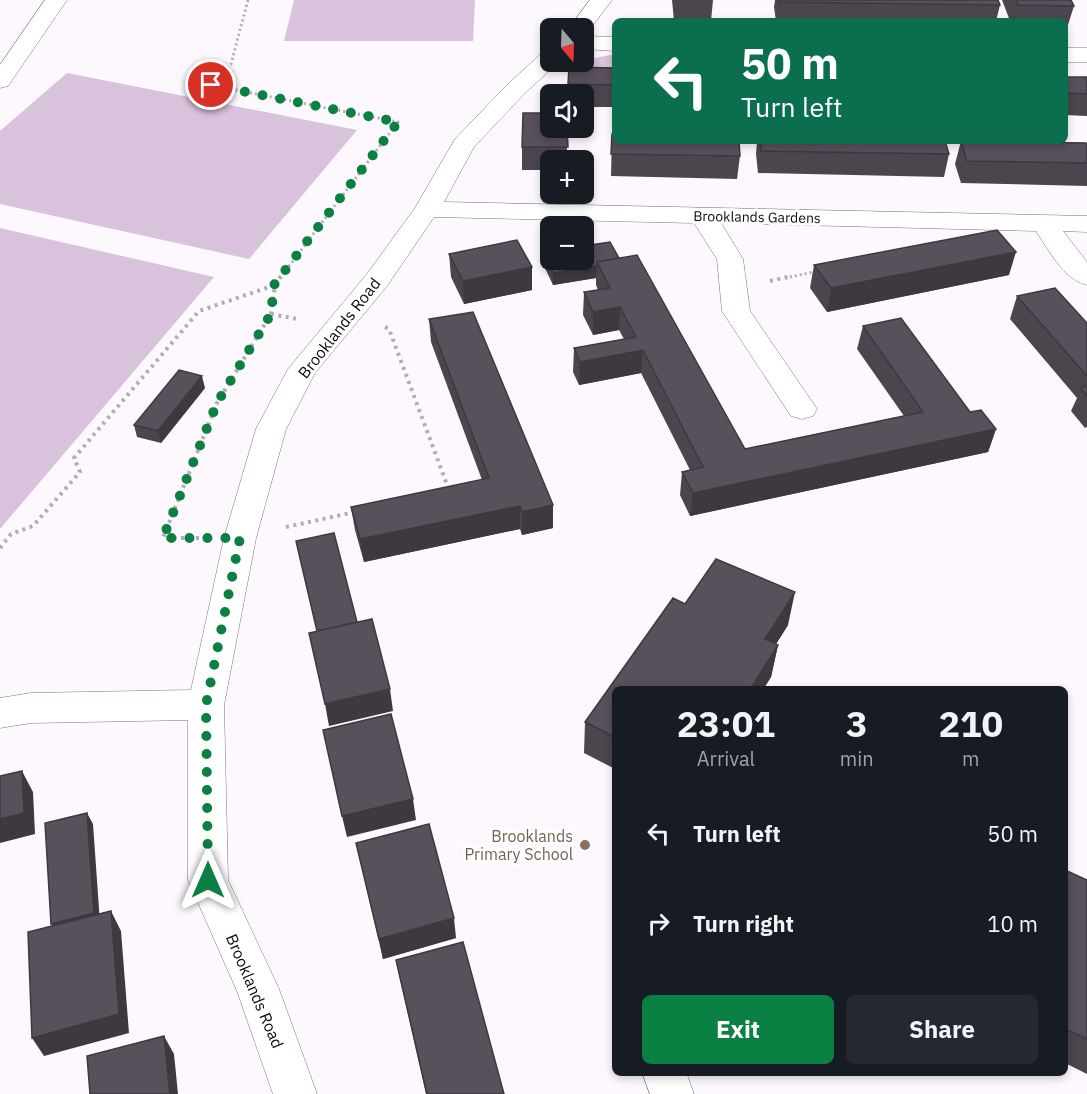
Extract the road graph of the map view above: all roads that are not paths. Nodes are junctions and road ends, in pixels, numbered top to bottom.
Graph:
1 (56, 0) edge
2 (601, 0) edge
3 (587, 18) edge
4 (594, 43) edge
5 (612, 44) edge
6 (1068, 55) edge
7 (1087, 55) edge
8 (540, 67) edge
9 (0, 81) edge
10 (427, 209) junction
11 (703, 216) junction
12 (1044, 223) junction
13 (1087, 224) edge
14 (1087, 277) edge
15 (802, 409) dead end
16 (206, 705) junction
17 (0, 713) edge
18 (665, 1076) edge
19 (295, 1094) edge
20 (672, 1094) edge

1 - 9 street
2 - 3 street
4 - 5 street
6 - 7 street
8 - 10 street, Brooklands Road
10 - 11 street, Brooklands Gardens
10 - 16 street, Brooklands Road
11 - 12 street, Brooklands Gardens
11 - 15 street
12 - 13 street, Brooklands Gardens
12 - 14 street
16 - 17 street
16 - 19 street, Brooklands Road
18 - 20 street

